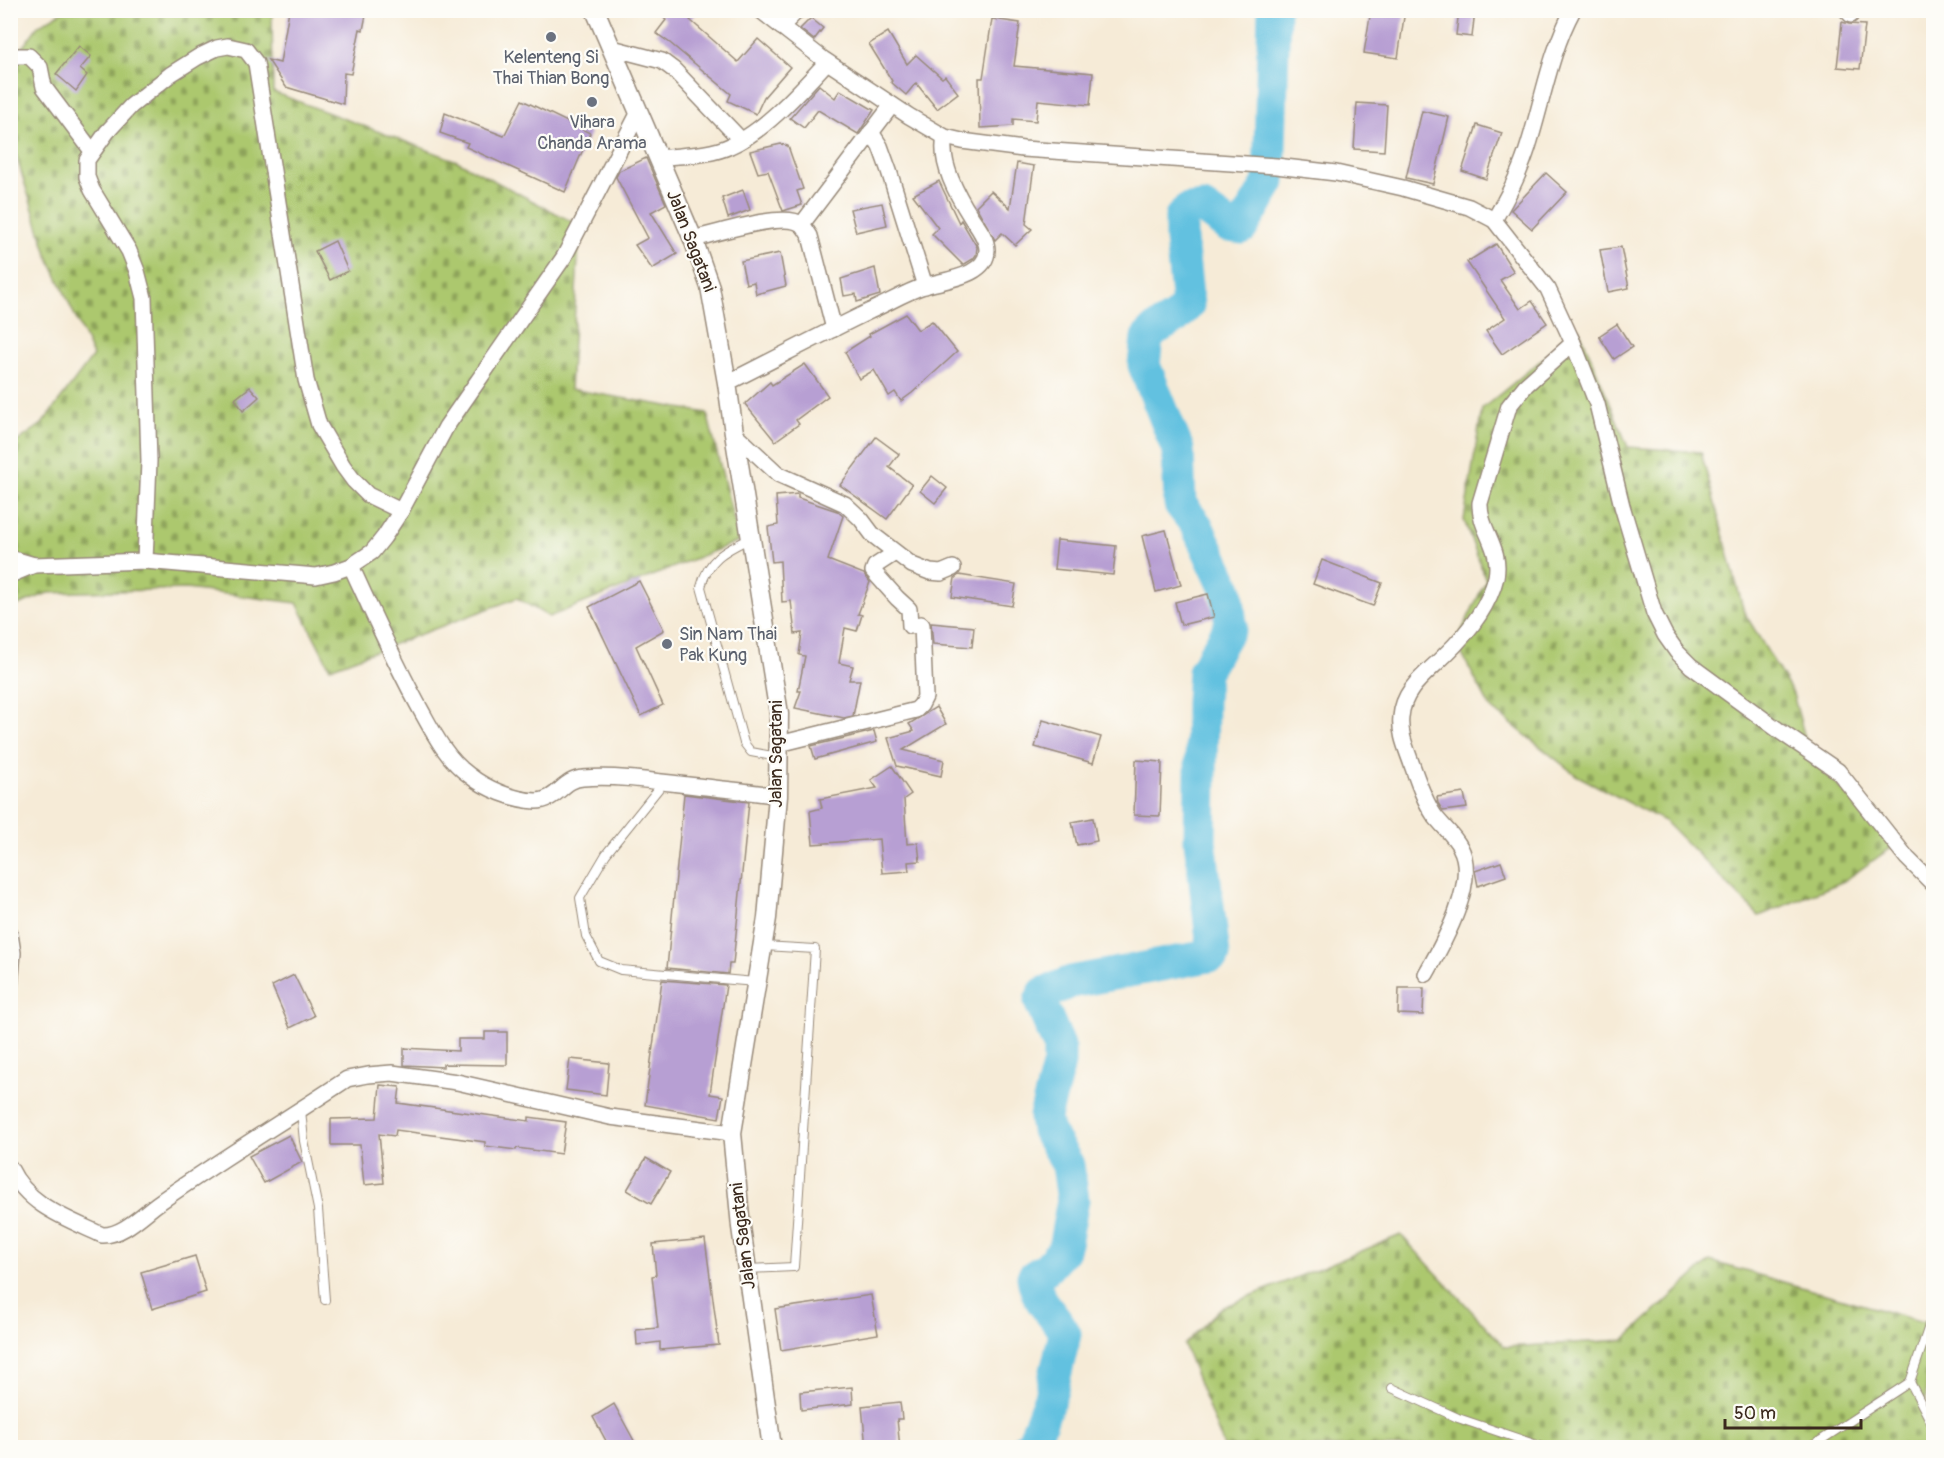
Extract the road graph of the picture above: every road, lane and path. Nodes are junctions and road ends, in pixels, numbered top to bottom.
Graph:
1 (595, 10) edge
2 (760, 10) edge
3 (798, 10) edge
4 (1573, 10) edge
5 (781, 27) junction
6 (612, 48) junction
7 (10, 56) edge
8 (827, 62) junction
9 (892, 105) junction
10 (638, 114) junction
11 (871, 132) junction
12 (945, 137) junction
13 (741, 140) junction
14 (93, 151) junction
15 (658, 158) junction
16 (1494, 220) junction
17 (802, 224) junction
18 (693, 239) junction
19 (925, 286) junction
20 (834, 329) junction
21 (1574, 343) junction
22 (728, 383) junction
23 (734, 433) junction
24 (401, 511) junction
25 (751, 538) junction
26 (895, 553) junction
27 (10, 558) edge
28 (145, 561) junction
29 (34, 565) junction
30 (351, 566) junction
31 (953, 568) dead end
32 (10, 574) edge
33 (779, 751) junction
34 (664, 782) junction
35 (778, 796) junction
36 (1934, 885) edge
37 (10, 934) edge
38 (762, 945) junction
39 (1426, 974) dead end
40 (757, 982) junction
41 (10, 987) edge
42 (301, 1110) junction
43 (732, 1133) junction
44 (10, 1168) edge
45 (746, 1269) junction
46 (326, 1300) dead end
47 (1934, 1311) edge
48 (1910, 1382) junction
49 (1392, 1388) dead end
50 (1934, 1428) edge
51 (772, 1448) edge
52 (1546, 1448) edge
53 (1809, 1448) edge

1 - 6 street, Jalan Sagatani
2 - 5 street
3 - 5 street
4 - 16 street
5 - 8 street
6 - 10 street, Jalan Sagatani
6 - 13 street
7 - 14 street
8 - 9 street
8 - 13 street
9 - 11 street
9 - 12 street
10 - 15 street, Jalan Sagatani
10 - 24 street
11 - 17 street
11 - 19 street
12 - 16 street
12 - 19 street
13 - 15 street
14 - 24 street
14 - 28 street
15 - 18 street, Jalan Sagatani
16 - 21 street
17 - 18 street
17 - 20 street
18 - 22 street, Jalan Sagatani
19 - 20 street
20 - 22 street
21 - 36 street
21 - 39 street
22 - 23 street, Jalan Sagatani
23 - 25 street, Jalan Sagatani
23 - 26 street
24 - 30 street
25 - 33 street, Jalan Sagatani
25 - 33 lane
26 - 31 street
26 - 33 street
27 - 29 street
28 - 29 street
28 - 30 street
29 - 32 street
30 - 34 street
33 - 35 street, Jalan Sagatani
34 - 35 street
34 - 40 lane
35 - 38 street, Jalan Sagatani
37 - 41 street
38 - 40 street, Jalan Sagatani
38 - 45 lane
40 - 43 street, Jalan Sagatani
42 - 43 street
42 - 44 street
42 - 46 lane
43 - 45 street, Jalan Sagatani
45 - 51 street, Jalan Sagatani
47 - 48 lane
48 - 50 lane
48 - 53 lane
49 - 52 lane

